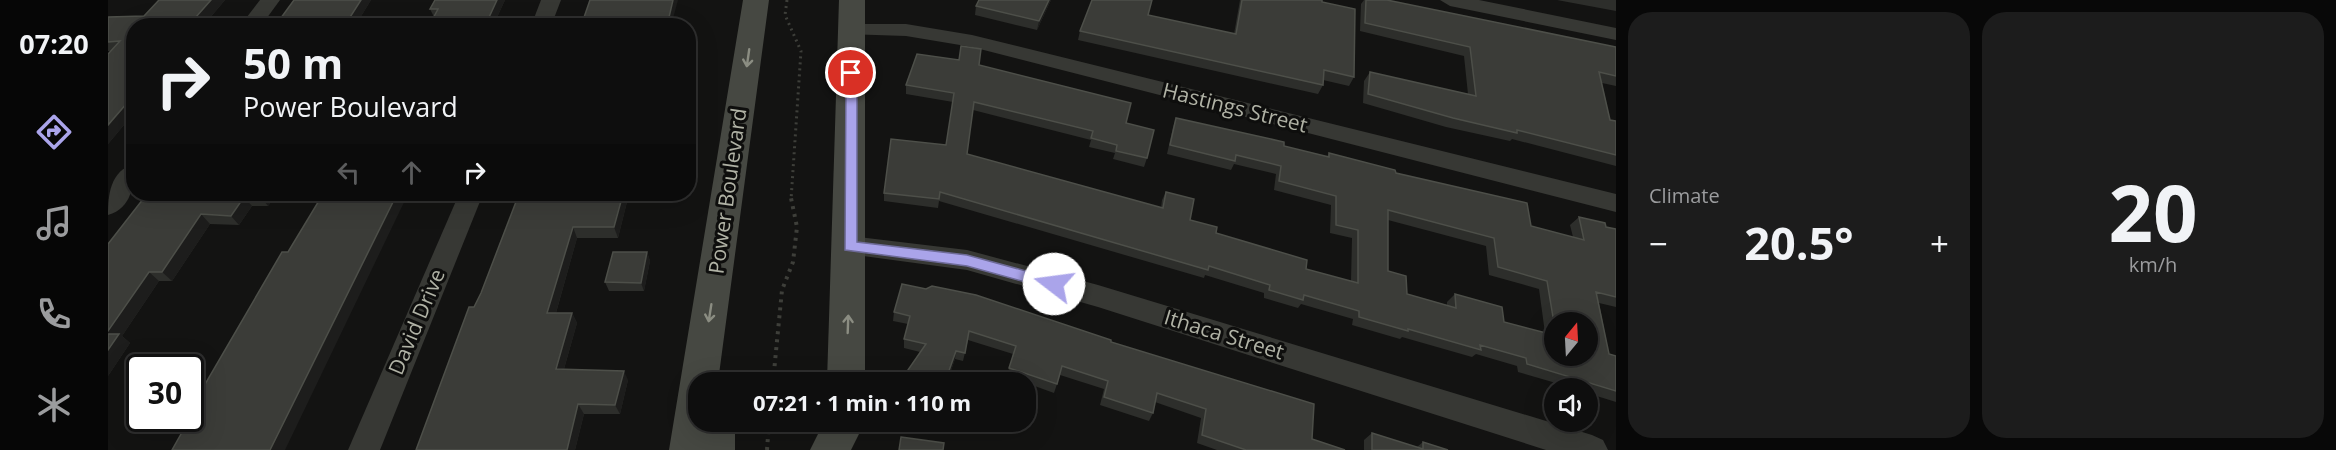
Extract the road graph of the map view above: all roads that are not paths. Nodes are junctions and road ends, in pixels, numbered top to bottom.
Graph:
1 (270, 0) edge
2 (551, 0) edge
3 (756, 0) edge
4 (1450, 0) edge
5 (852, 15) edge
6 (256, 18) edge
7 (544, 18) edge
8 (1616, 34) edge
9 (126, 183) edge
10 (468, 201) edge
11 (1616, 203) edge
12 (108, 206) edge
13 (850, 246) junction
14 (701, 372) edge
15 (846, 372) edge
16 (692, 432) edge
17 (715, 432) edge
18 (840, 432) edge
19 (845, 432) edge
20 (364, 450) edge
21 (689, 450) edge
22 (715, 450) edge
23 (831, 450) edge
24 (844, 450) edge
25 (1592, 450) edge

1 - 6 street
2 - 7 street
3 -> 14 main road, Power Boulevard
4 - 8 street
5 - 11 street, Hastings Street
5 - 13 main road
9 - 12 street
10 - 20 street, David Drive
15 -> 13 main road
13 - 25 street, Ithaca Street
16 - 21 main road, Power Boulevard
17 - 22 main road
18 - 23 main road
19 - 24 main road

